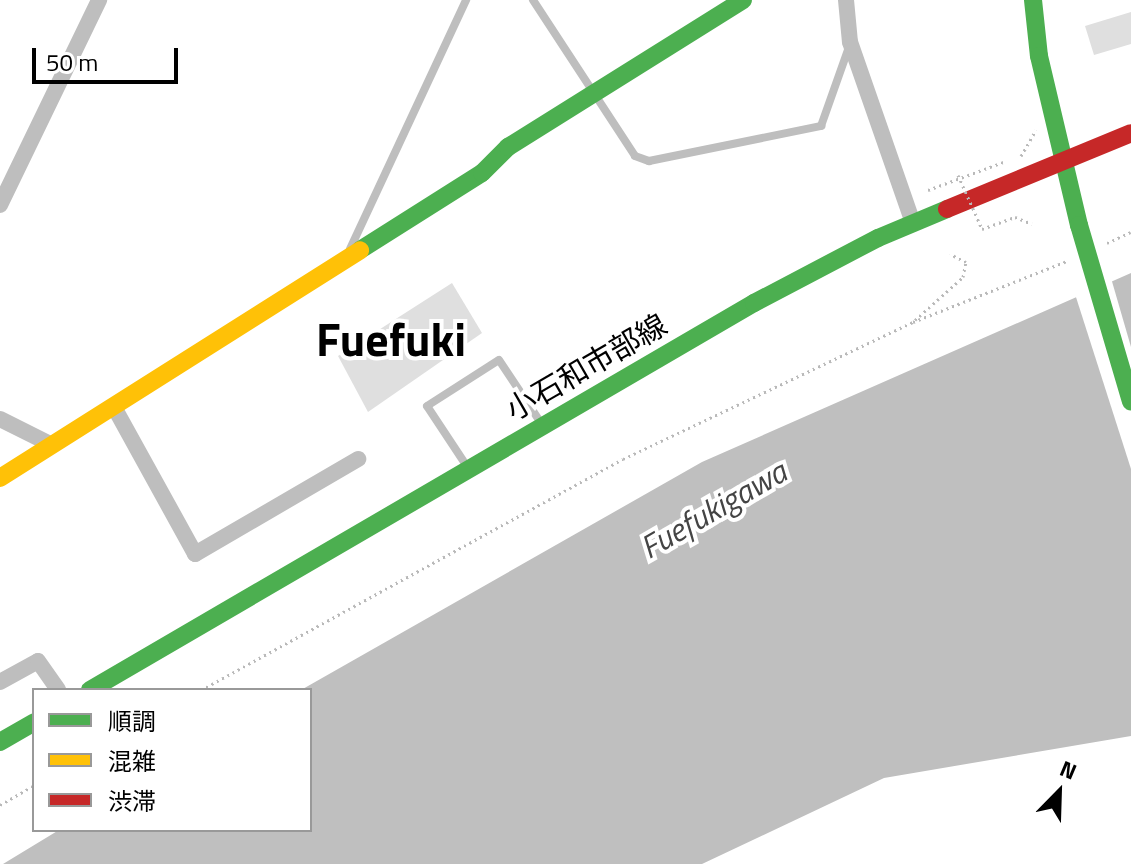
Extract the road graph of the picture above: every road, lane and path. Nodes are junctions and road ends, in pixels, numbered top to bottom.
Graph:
1 (99, 0) edge
2 (466, 0) edge
3 (533, 0) edge
4 (743, 0) edge
5 (846, 0) edge
6 (1033, 0) edge
7 (850, 42) junction
8 (594, 93) junction
9 (1054, 123) junction
10 (1131, 133) edge
11 (1063, 163) junction
12 (958, 175) junction
13 (928, 190) dead end
14 (0, 205) edge
15 (913, 223) junction
16 (1032, 224) dead end
17 (1131, 232) edge
18 (1105, 244) dead end
19 (950, 254) dead end
20 (1078, 256) dead end
21 (345, 261) junction
22 (913, 322) junction
23 (1131, 402) edge
24 (114, 407) junction
25 (0, 419) edge
26 (542, 424) junction
27 (52, 445) junction
28 (358, 459) dead end
29 (469, 468) junction
30 (0, 478) edge
31 (0, 682) edge
32 (57, 688) edge
33 (93, 688) edge
34 (205, 688) edge
35 (32, 723) edge
36 (0, 742) edge
37 (32, 786) edge
38 (0, 805) edge

1 - 14 street
2 - 21 lane
3 - 8 lane
4 - 8 main road
5 - 7 street
6 - 9 main road
7 - 8 lane
7 - 15 street
8 - 21 main road
9 - 11 main road
9 - 12 path
10 - 11 main road, 小石和市部線
11 - 15 main road, 小石和市部線
11 - 23 main road, bridge
12 - 13 path
12 - 16 path, bridge
15 - 26 main road, 小石和市部線
17 - 18 path
19 - 22 path
20 - 22 path
21 - 24 main road
22 - 34 path
24 - 27 main road
24 - 28 street
25 - 27 street
26 - 29 main road, 小石和市部線
26 - 29 lane
27 - 30 main road
29 - 33 main road, 小石和市部線
31 - 32 street
35 - 36 main road
37 - 38 path

